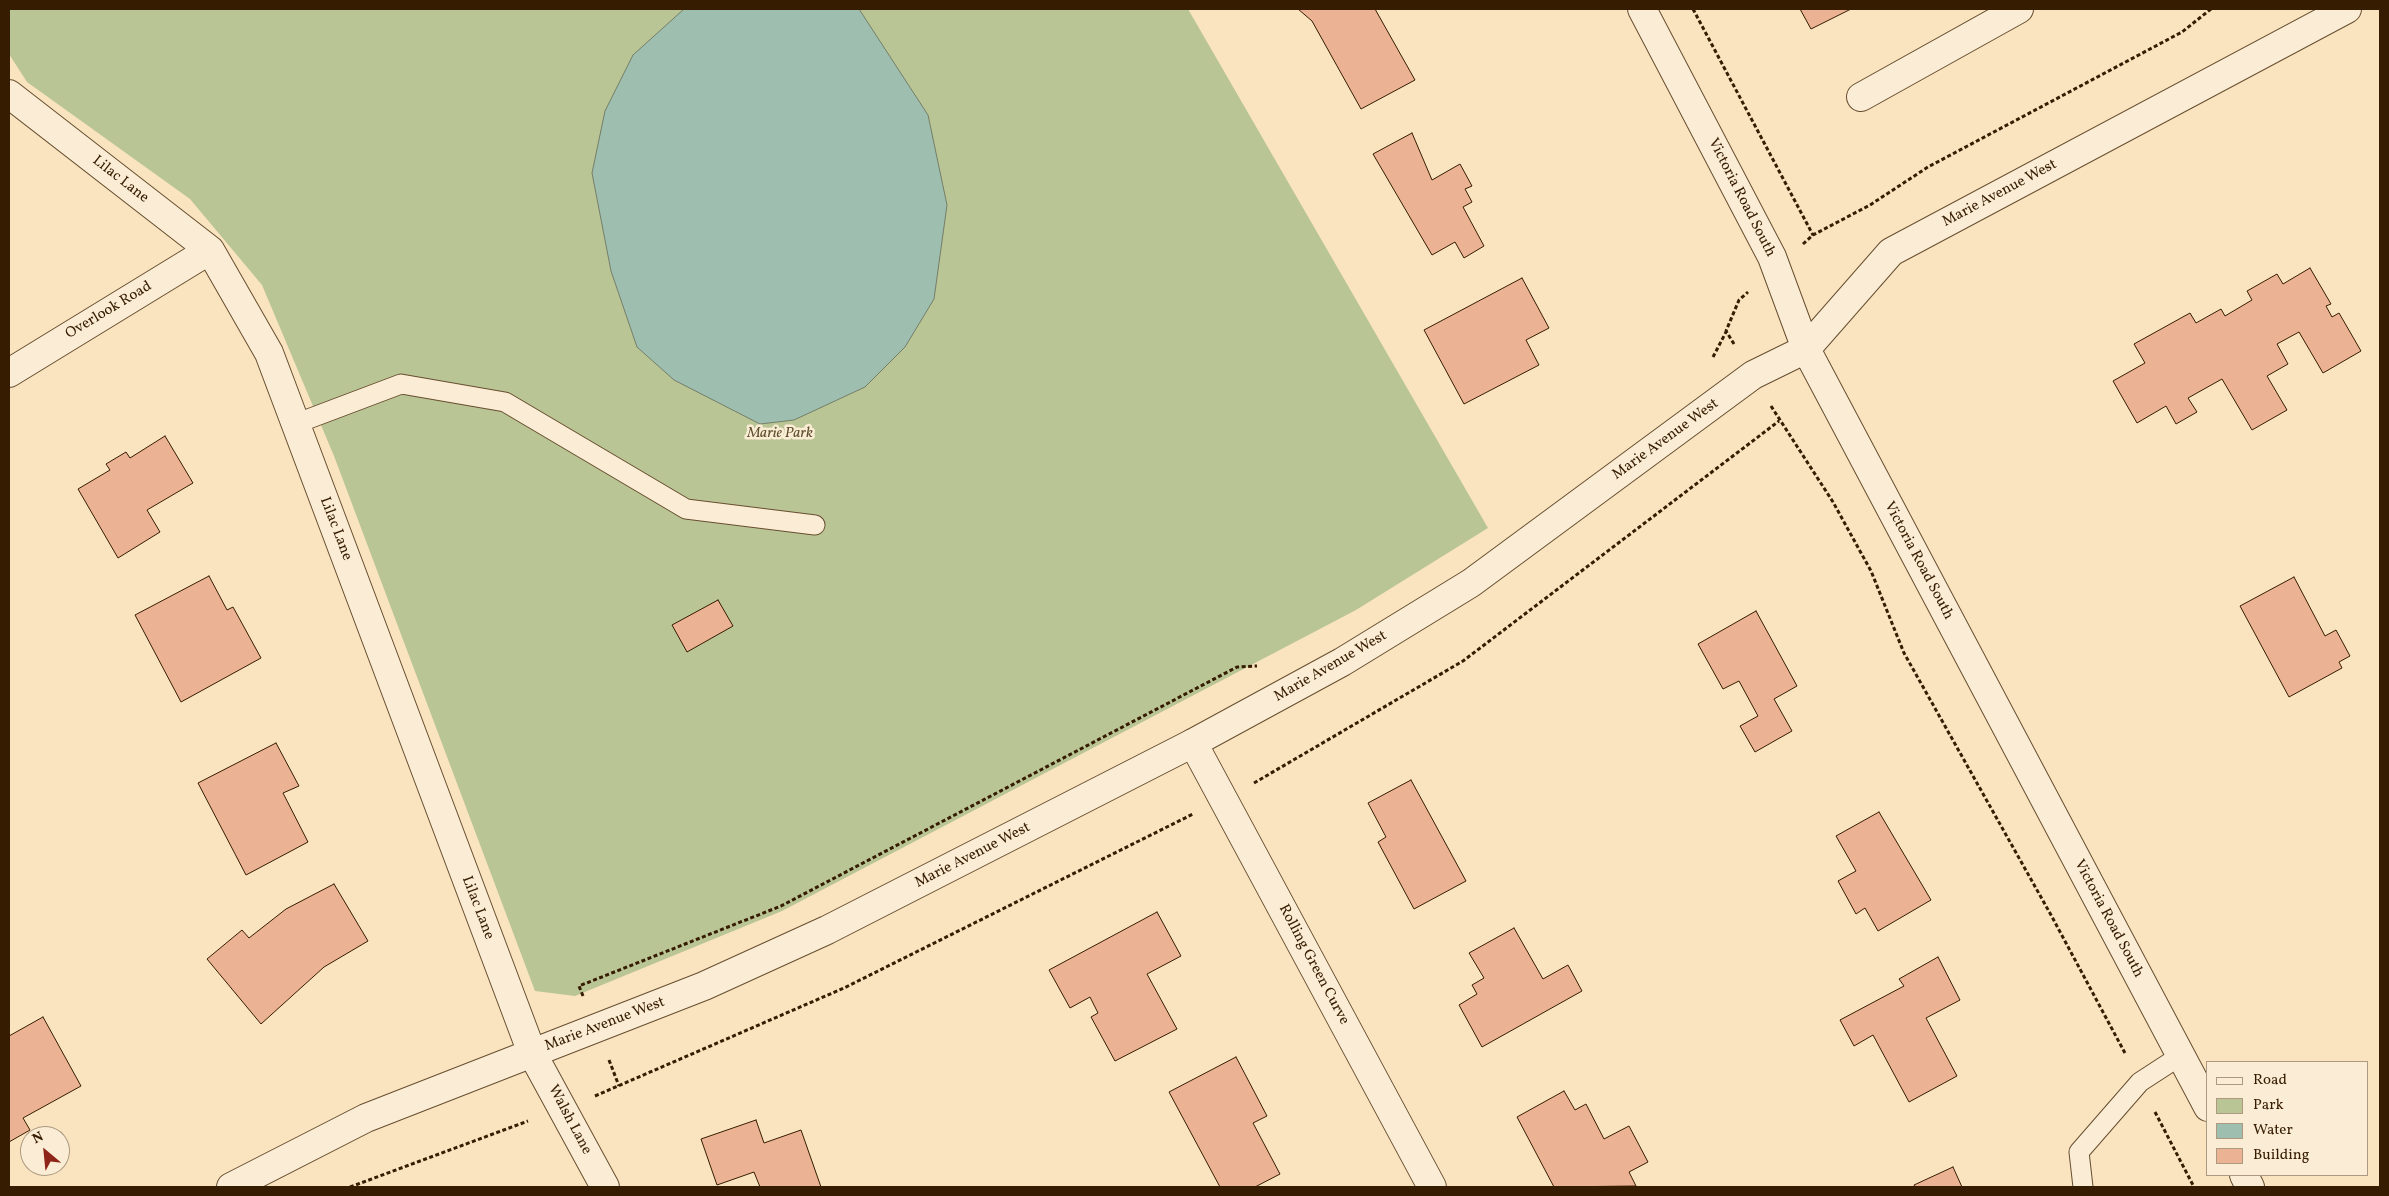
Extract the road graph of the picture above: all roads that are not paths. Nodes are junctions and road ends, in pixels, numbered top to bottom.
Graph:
1 (1642, 9) edge
2 (2019, 9) edge
3 (2347, 9) edge
4 (9, 94) edge
5 (1861, 97) dead end
6 (210, 250) junction
7 (1806, 349) junction
8 (9, 373) edge
9 (295, 424) junction
10 (815, 525) dead end
11 (1193, 743) junction
12 (532, 1053) junction
13 (2180, 1056) junction
14 (2206, 1103) edge
15 (231, 1187) edge
16 (605, 1187) edge
17 (1432, 1187) edge
18 (2083, 1187) edge

1 - 7 street, Victoria Road South
2 - 5 street
3 - 7 street, Marie Avenue West
4 - 6 street, Lilac Lane
6 - 8 street, Overlook Road
6 - 9 street, Lilac Lane
7 - 11 street, Marie Avenue West
7 - 13 street, Victoria Road South
9 - 10 lane
9 - 12 street, Lilac Lane
11 - 12 street, Marie Avenue West
11 - 17 street, Rolling Green Curve
12 - 15 street, Marie Avenue West
12 - 16 street, Walsh Lane
13 - 14 street, Victoria Road South
13 - 18 lane

